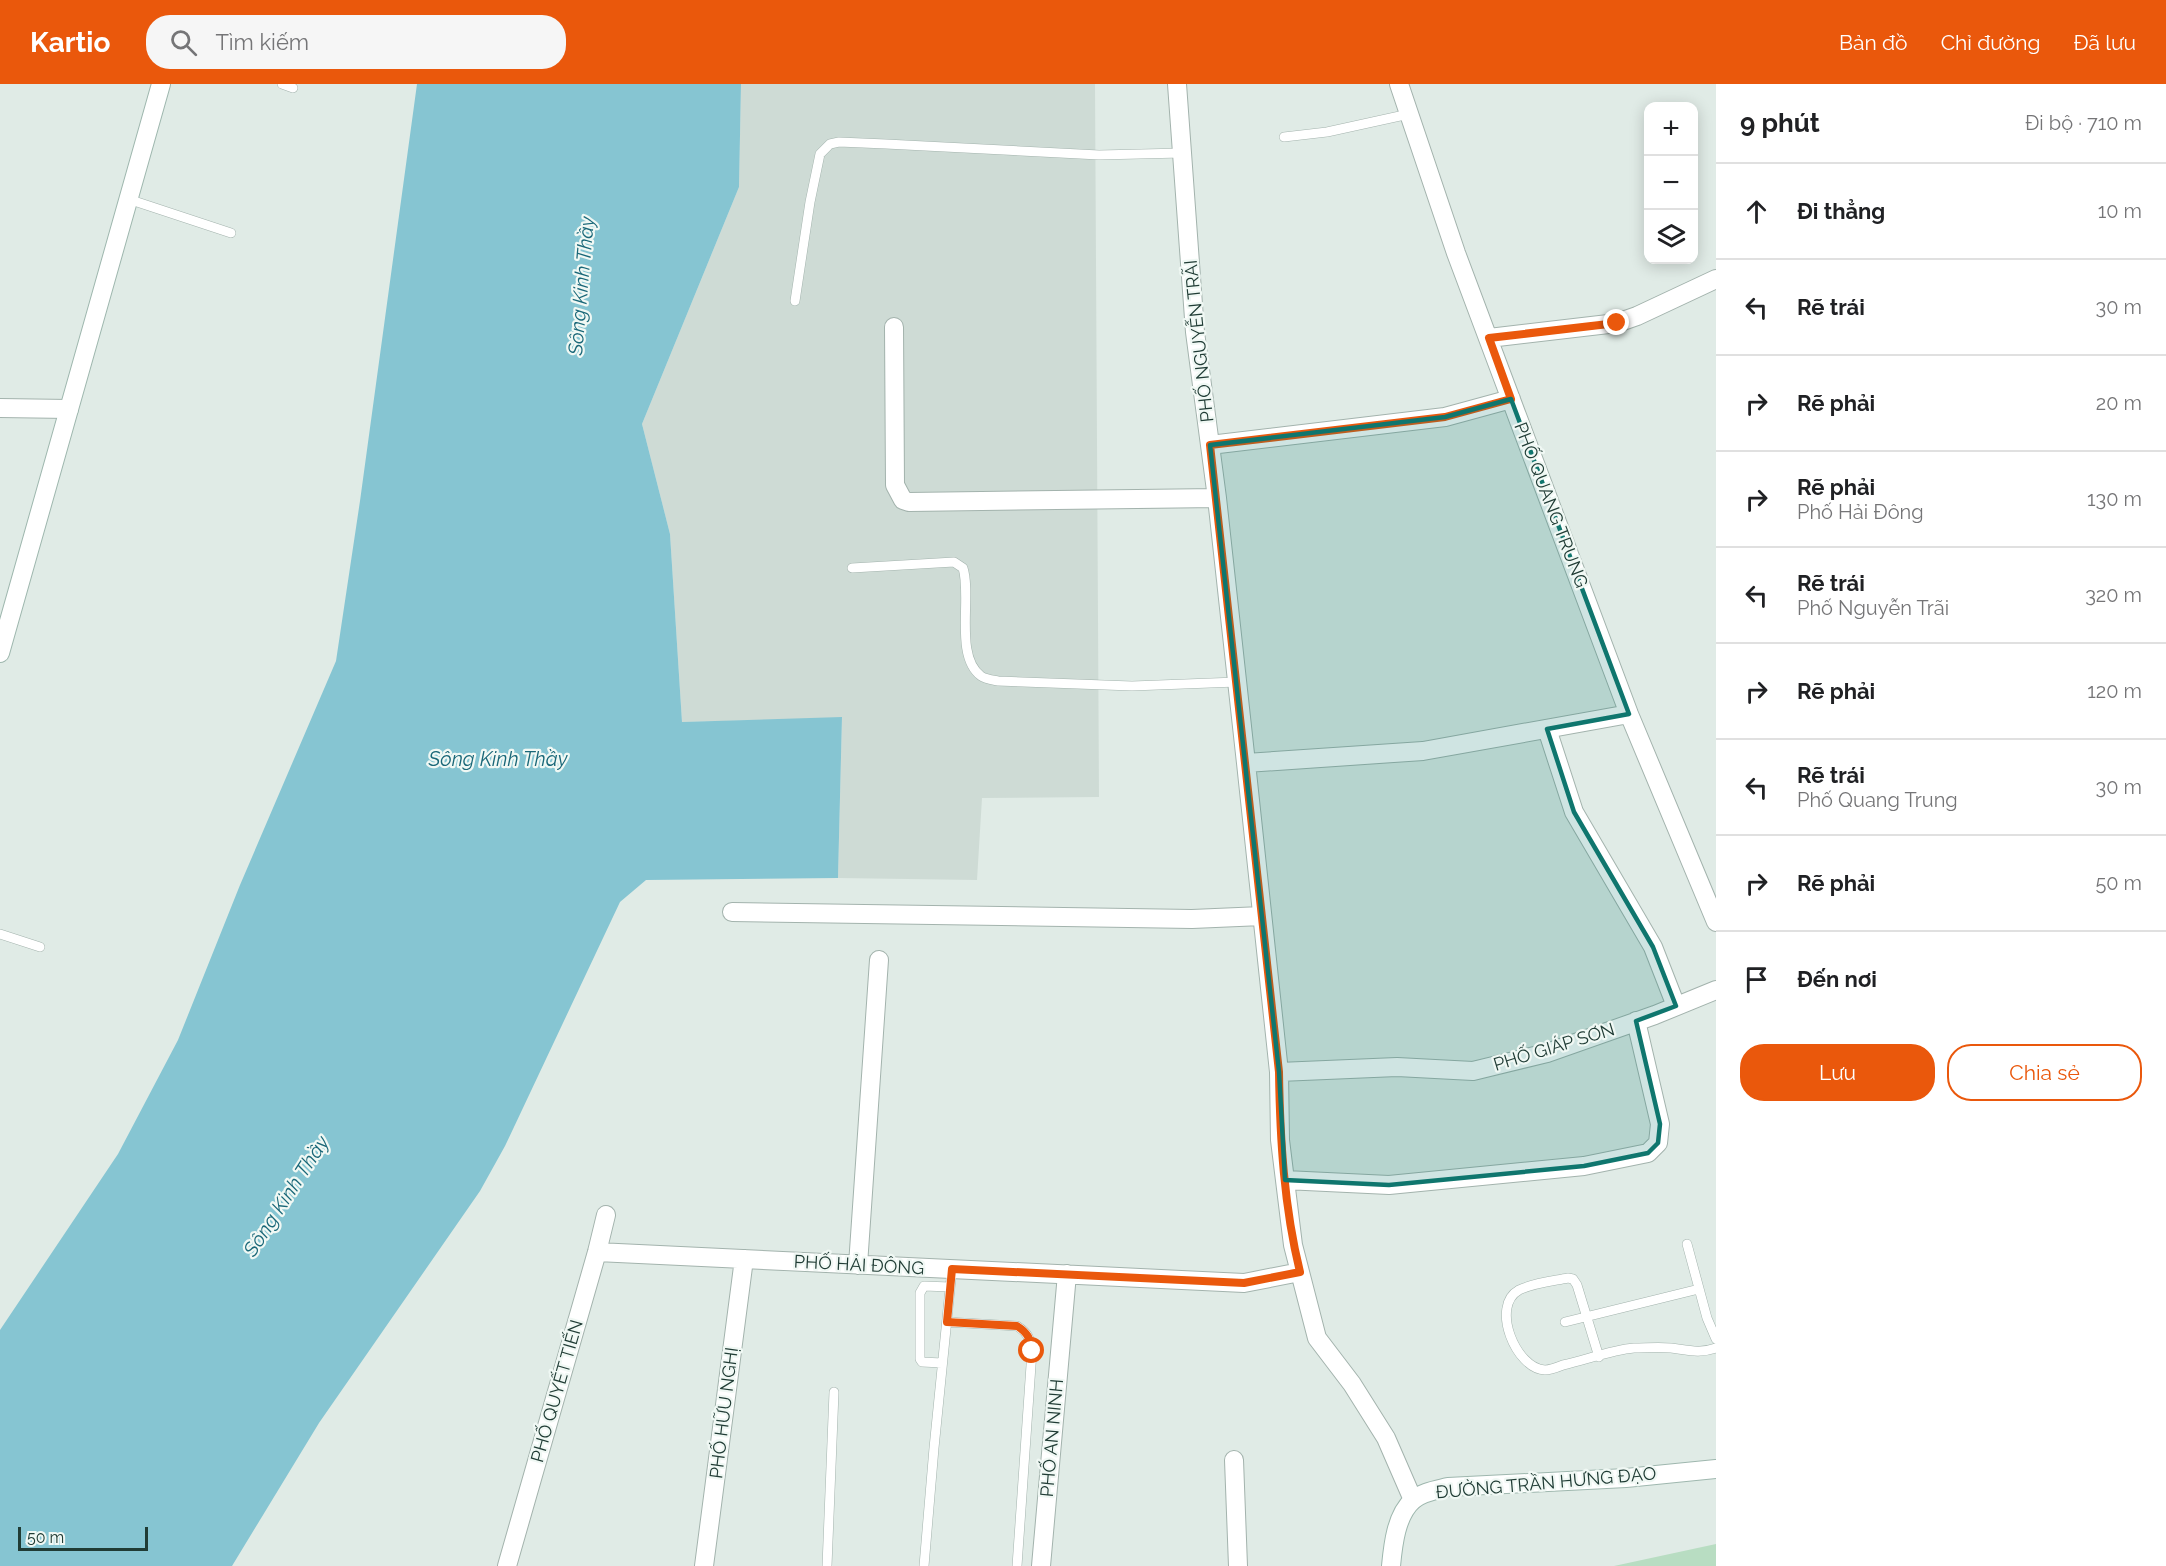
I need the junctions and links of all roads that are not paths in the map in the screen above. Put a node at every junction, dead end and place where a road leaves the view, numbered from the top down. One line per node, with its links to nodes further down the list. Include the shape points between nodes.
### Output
1 (161, 84): 9 (street)
2 (282, 84): 5 (lane)
3 (1177, 84): 8 (street, PHỐ NGUYỄN TRÃI)
4 (1398, 84): 6 (street, PHỐ QUANG TRUNG)
5 (293, 88)
6 (1409, 114): 7 (lane); 14 (street, PHỐ QUANG TRUNG)
7 (1284, 137)
8 (1182, 153): 12 (lane, via 1099,155 830,144 820,154); 18 (street, PHỐ NGUYỄN TRÃI, via 1195,332)
9 (129, 199): 10 (lane); 17 (street)
10 (231, 233)
11 (1716, 279): 14 (street, via 1617,323)
12 (795, 301)
13 (894, 327): 19 (street, via 895,485 903,500)
14 (1489, 338): 15 (street, PHỐ QUANG TRUNG)
15 (1511, 399): 18 (street, via 1445,417); 23 (street, PHỐ QUANG TRUNG)
16 (0, 408): 17 (street)
17 (69, 409): 21 (street)
18 (1210, 445): 19 (street, PHỐ NGUYỄN TRÃI)
19 (1217, 498): 22 (street, PHỐ NGUYỄN TRÃI)
20 (852, 568): 22 (lane, via 954,562 963,568 967,654 983,678 1132,686)
21 (0, 653)
22 (1237, 682): 25 (street, PHỐ NGUYỄN TRÃI)
23 (1629, 714): 24 (street); 28 (street, PHỐ QUANG TRUNG)
24 (1547, 729): 25 (street, via 1423,751); 33 (street, via 1574,812 1653,947)
25 (1246, 763): 27 (street, PHỐ NGUYỄN TRÃI)
26 (732, 912): 27 (street, via 1192,919)
27 (1262, 916): 35 (street, PHỐ NGUYỄN TRÃI)
28 (1716, 922)
29 (0, 934): 30 (lane)
30 (40, 947)
31 (879, 960): 41 (street)
32 (1716, 990): 33 (street, PHỐ GIÁP SƠN)
33 (1676, 1006): 34 (street, PHỐ GIÁP SƠN)
34 (1636, 1021): 35 (street, PHỐ GIÁP SƠN, via 1547,1053 1473,1071 1398,1067); 36 (street, via 1660,1124 1658,1143 1648,1153 1584,1166 1389,1185)
35 (1279, 1072): 36 (street, PHỐ NGUYỄN TRÃI)
36 (1285, 1180): 42 (street, PHỐ NGUYỄN TRÃI)
37 (606, 1215): 39 (street, PHỐ QUYẾT TIẾN)
38 (1687, 1244): 45 (lane)
39 (597, 1252): 40 (street, PHỐ HẢI ĐÔNG); 57 (street, PHỐ QUYẾT TIẾN)
40 (744, 1259): 41 (street, PHỐ HẢI ĐÔNG); 58 (street, PHỐ HỮU NGHỊ)
41 (858, 1264): 44 (street, PHỐ HẢI ĐÔNG)
42 (1300, 1272): 43 (street, PHỐ HẢI ĐÔNG, via 1244,1283); 56 (street, PHỐ NGUYỄN TRÃI, via 1317,1338 1386,1438)
43 (1067, 1274): 44 (street, PHỐ HẢI ĐÔNG); 62 (street, PHỐ AN NINH)
44 (951, 1278): 47 (lane); 52 (lane, via 924,1286 920,1293 920,1359)
45 (1700, 1289): 46 (lane); 49 (lane)
46 (1588, 1316): 48 (lane); 51 (lane); 51 (lane, via 1577,1285 1568,1278 1518,1291 1507,1311 1507,1326 1520,1354 1545,1370)
47 (947, 1322): 52 (lane); 61 (lane, via 1017,1326 1030,1337)
48 (1565, 1322)
49 (1716, 1339)
50 (1716, 1348): 51 (lane, via 1693,1352 1632,1348)
51 (1599, 1357)
52 (942, 1363): 60 (lane)
53 (834, 1392): 59 (lane)
54 (1234, 1460): 63 (street)
55 (1716, 1469): 56 (street, ĐƯỜNG TRẦN HƯNG ĐẠO, via 1448,1487)
56 (1413, 1500): 64 (street, ĐƯỜNG TRẦN HƯNG ĐẠO, via 1397,1527)
57 (507, 1566)
58 (704, 1566)
59 (827, 1566)
60 (924, 1566)
61 (1017, 1566)
62 (1041, 1566)
63 (1238, 1566)
64 (1391, 1566)

